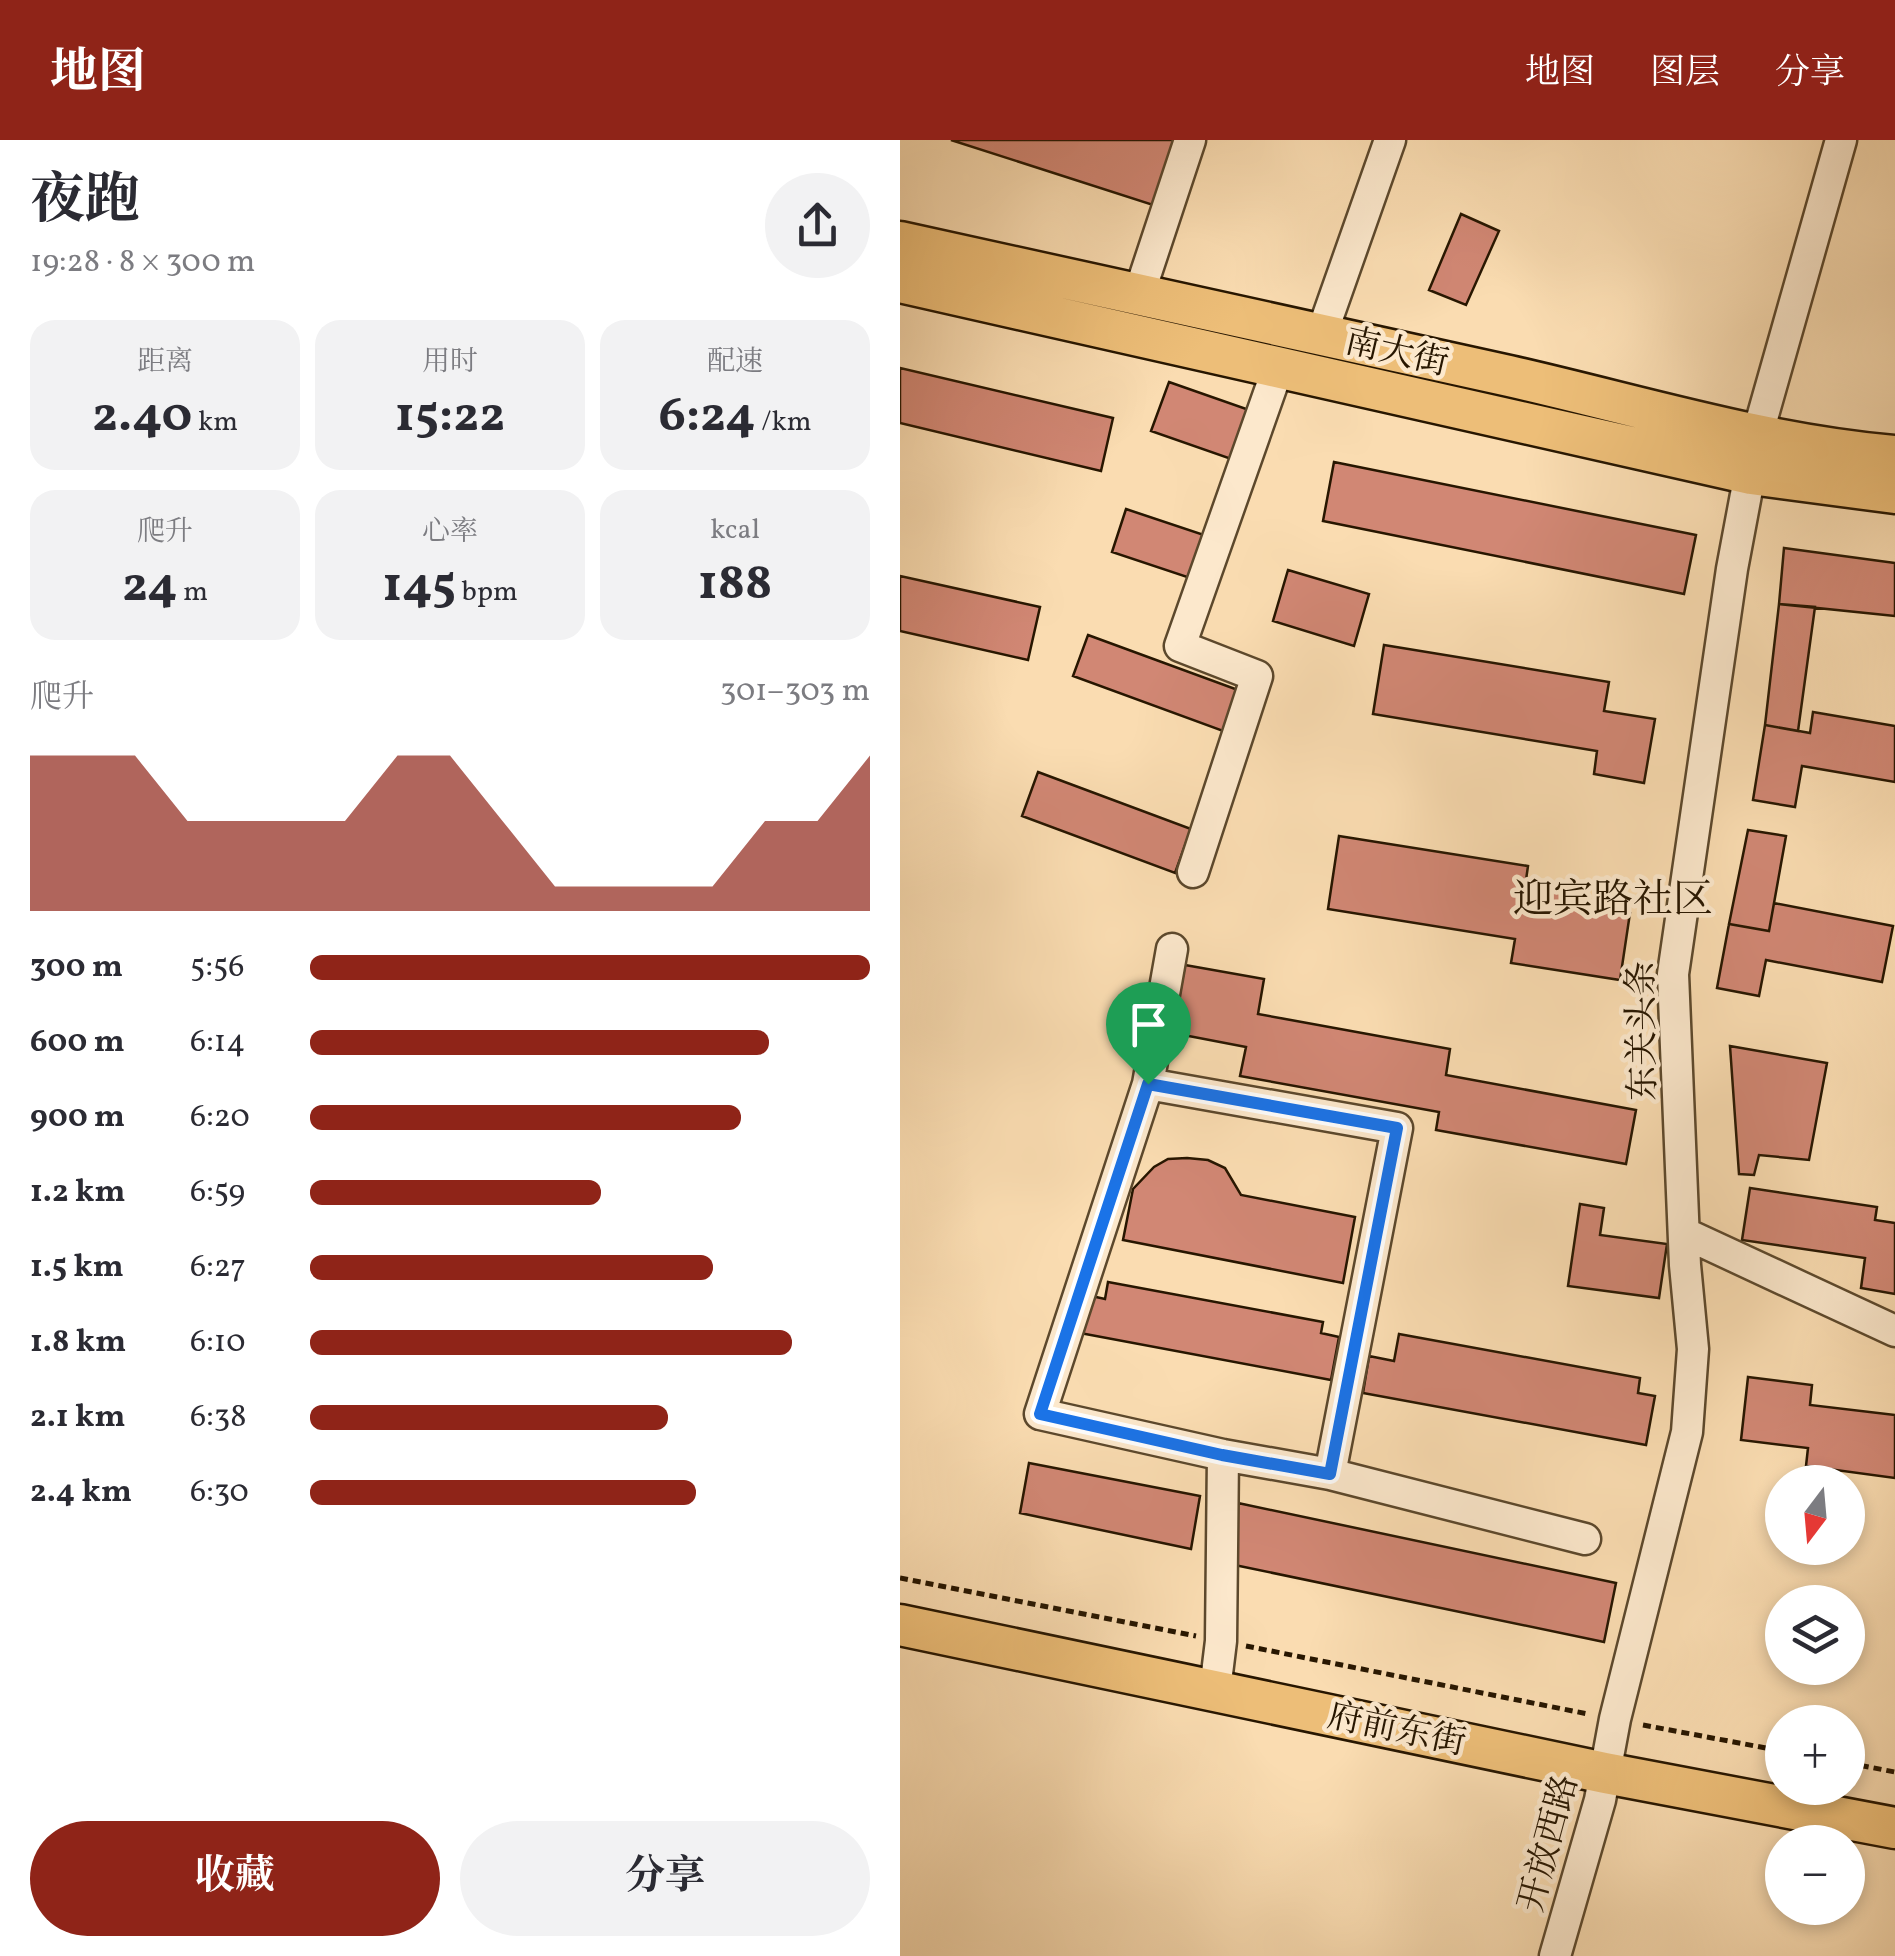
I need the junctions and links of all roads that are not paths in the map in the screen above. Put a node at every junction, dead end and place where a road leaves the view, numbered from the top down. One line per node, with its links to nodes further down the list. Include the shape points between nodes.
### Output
1 (1190, 140): 6 (street)
2 (1390, 140): 7 (street)
3 (1841, 140): 9 (street, 东关头条)
4 (900, 242): 6 (main road, 南大街)
5 (900, 282): 8 (main road, 南大街)
6 (1140, 294): 7 (main road, 南大街)
7 (1322, 333): 9 (main road, 南大街)
8 (1278, 368): 9 (main road, 南大街); 12 (street, via 1180,646 1257,676)
9 (1754, 455): 10 (main road, 南大街); 11 (main road, 南大街); 15 (street, 东关头条, via 1673,974)
10 (1895, 456)
11 (1895, 493)
12 (1193, 872)
13 (1172, 949): 14 (street)
14 (1148, 1084): 17 (street, via 1040,1414); 18 (street, via 1397,1128)
15 (1684, 1233): 16 (street); 23 (street, 东关头条, via 1693,1348 1687,1432)
16 (1895, 1331)
17 (1222, 1455): 18 (street); 22 (street)
18 (1330, 1474): 19 (street)
19 (1585, 1539)
20 (900, 1605): 22 (main road, 府前东街)
21 (900, 1626): 22 (main road, 府前东街)
22 (1218, 1667): 23 (main road, 府前东街)
23 (1610, 1747): 24 (main road, 府前东街); 27 (main road, 府前东街); 28 (street, 开放西路)
24 (1765, 1778)
25 (1865, 1796): 26 (main road)
26 (1895, 1801)
27 (1895, 1828)
28 (1555, 1956)

